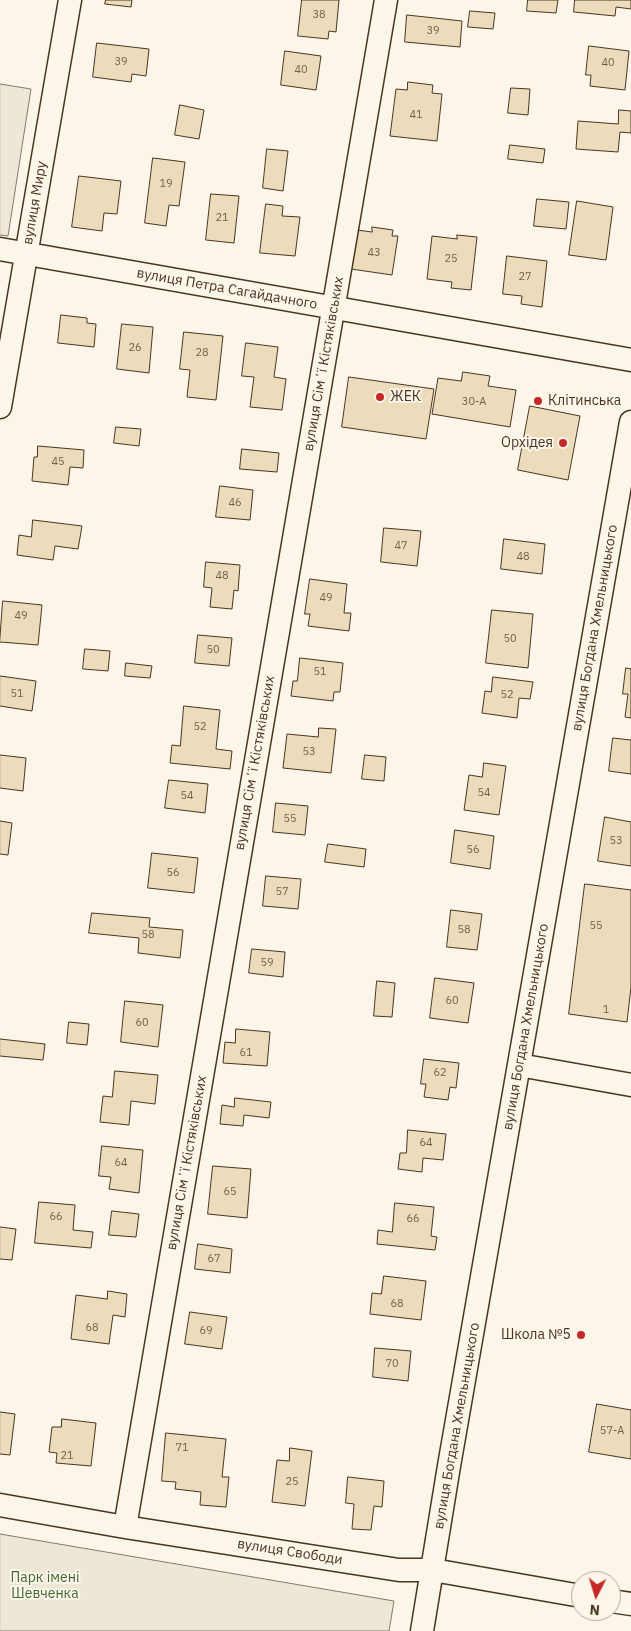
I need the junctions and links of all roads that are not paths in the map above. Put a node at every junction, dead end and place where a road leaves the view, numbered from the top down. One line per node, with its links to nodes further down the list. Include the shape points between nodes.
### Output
1 (70, 0): 4 (street, вулиця Миру)
2 (386, 0): 5 (street, вулиця Сімʼї Кістяківських)
3 (0, 249): 4 (street, вулиця Петра Сагайдачного)
4 (26, 254): 5 (street, вулиця Петра Сагайдачного); 7 (street, вулиця Миру)
5 (333, 308): 6 (street, вулиця Петра Сагайдачного); 12 (street, вулиця Сімʼї Кістяківських)
6 (631, 360)
7 (0, 407)
8 (631, 422): 9 (street, вулиця Богдана Хмельницького)
9 (519, 1065): 10 (street); 13 (street, вулиця Богдана Хмельницького)
10 (631, 1085)
11 (0, 1505): 12 (street, вулиця Свободи)
12 (125, 1527): 13 (street, вулиця Свободи, via 399,1570)
13 (433, 1570): 14 (street, вулиця Свободи); 15 (street, вулиця Богдана Хмельницького)
14 (571, 1594)
15 (422, 1631)

